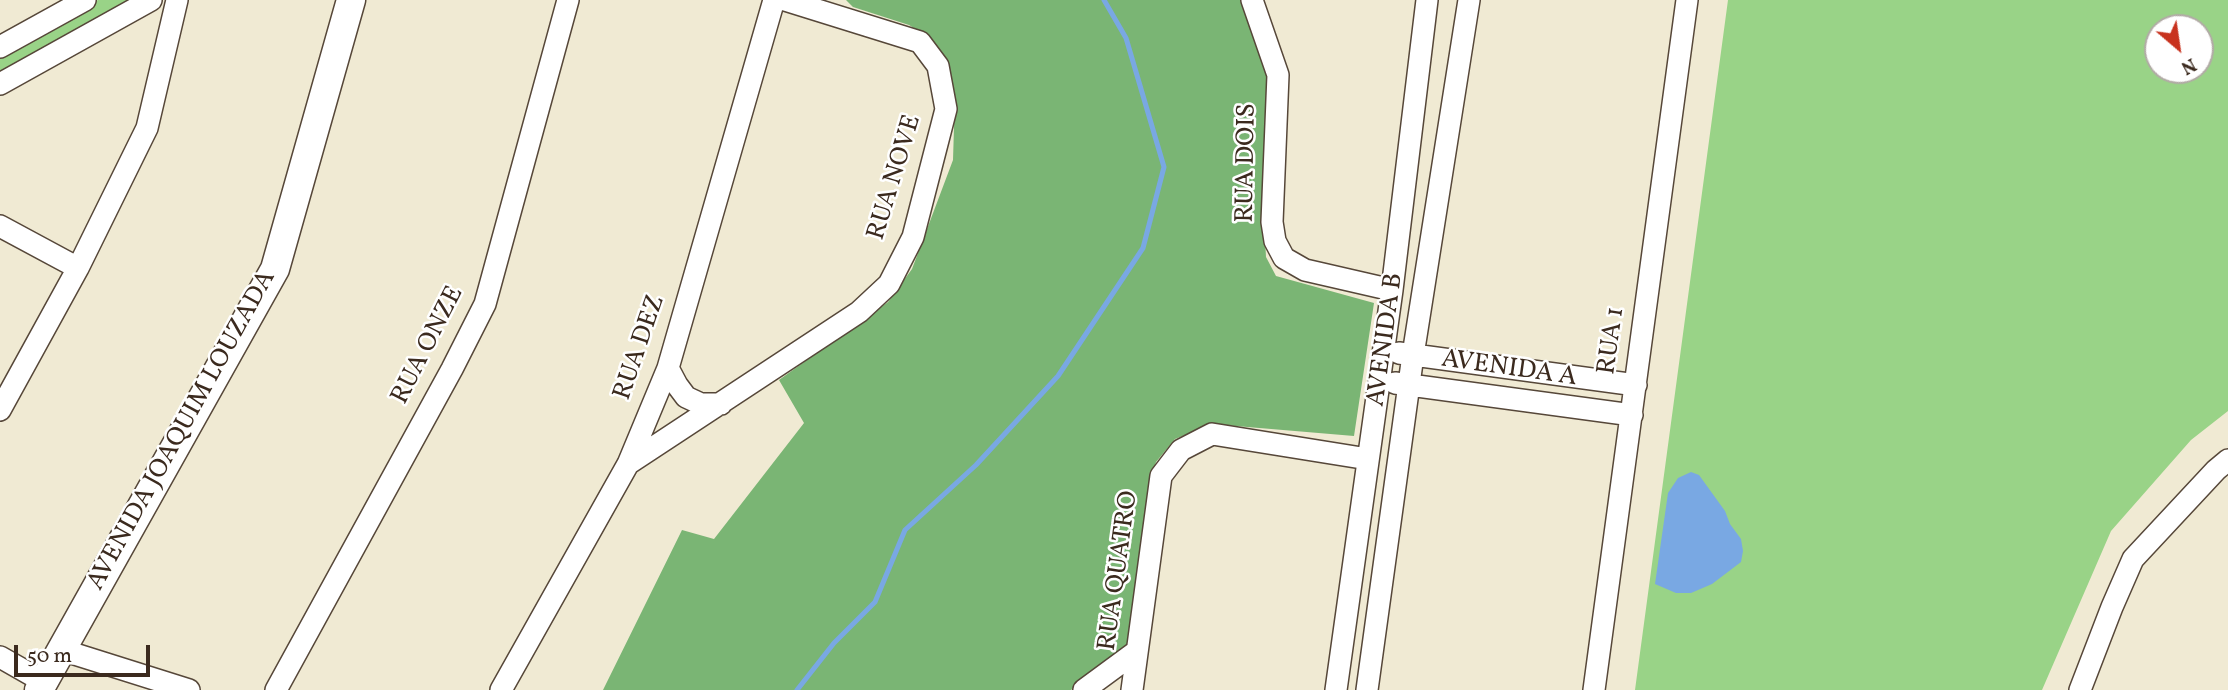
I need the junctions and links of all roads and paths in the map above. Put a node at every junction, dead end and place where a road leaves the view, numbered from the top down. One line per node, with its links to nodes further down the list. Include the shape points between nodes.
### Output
1 (85, 0): 12 (street)
2 (151, 0): 13 (street)
3 (177, 0): 15 (street, via 146,128)
4 (351, 0): 29 (main road, AVENIDA JOAQUIM LOUZADA, via 275,269)
5 (568, 0): 34 (street, RUA ONZE, via 485,304)
6 (774, 0): 19 (street, RUA DEZ)
7 (785, 0): 23 (street, RUA NOVE, via 920,42 938,66 946,109 913,237 889,284 859,312)
8 (1252, 0): 16 (street, RUA DOIS, via 1278,75 1275,241 1284,258 1305,271)
9 (1427, 0): 16 (street, AVENIDA B)
10 (1469, 0): 18 (street, AVENIDA B)
11 (1687, 0): 22 (street, RUA 1)
12 (0, 47)
13 (0, 84)
14 (0, 226): 15 (street)
15 (78, 268): 24 (street)
16 (1392, 290): 17 (street, AVENIDA B)
17 (1383, 350): 18 (street, AVENIDA A); 20 (street, AVENIDA B)
18 (1413, 355): 21 (street, AVENIDA B); 22 (street, AVENIDA A)
19 (668, 368): 23 (street, via 686,397 701,404); 28 (street, RUA DEZ)
20 (1379, 380): 21 (street, AVENIDA A); 26 (street, AVENIDA B)
21 (1408, 385): 25 (street, AVENIDA A); 39 (street, AVENIDA B)
22 (1636, 385): 25 (street, RUA 1)
23 (721, 404): 28 (street, RUA NOVE)
24 (0, 410)
25 (1632, 415): 40 (street, RUA 1)
26 (1368, 459): 30 (street, RUA QUATRO, via 1212,434 1181,450 1161,476); 38 (street, AVENIDA B)
27 (2228, 460): 41 (street, via 2133,559)
28 (628, 464): 35 (street, RUA DEZ)
29 (62, 650): 32 (main road, AVENIDA JOAQUIM LOUZADA); 33 (street)
30 (1137, 651): 36 (street); 37 (street, RUA QUATRO)
31 (0, 657): 32 (street)
32 (41, 686)
33 (189, 690)
34 (276, 690)
35 (501, 690)
36 (1084, 690)
37 (1132, 690)
38 (1336, 690)
39 (1367, 690)
40 (1594, 690)
41 (2080, 690)

